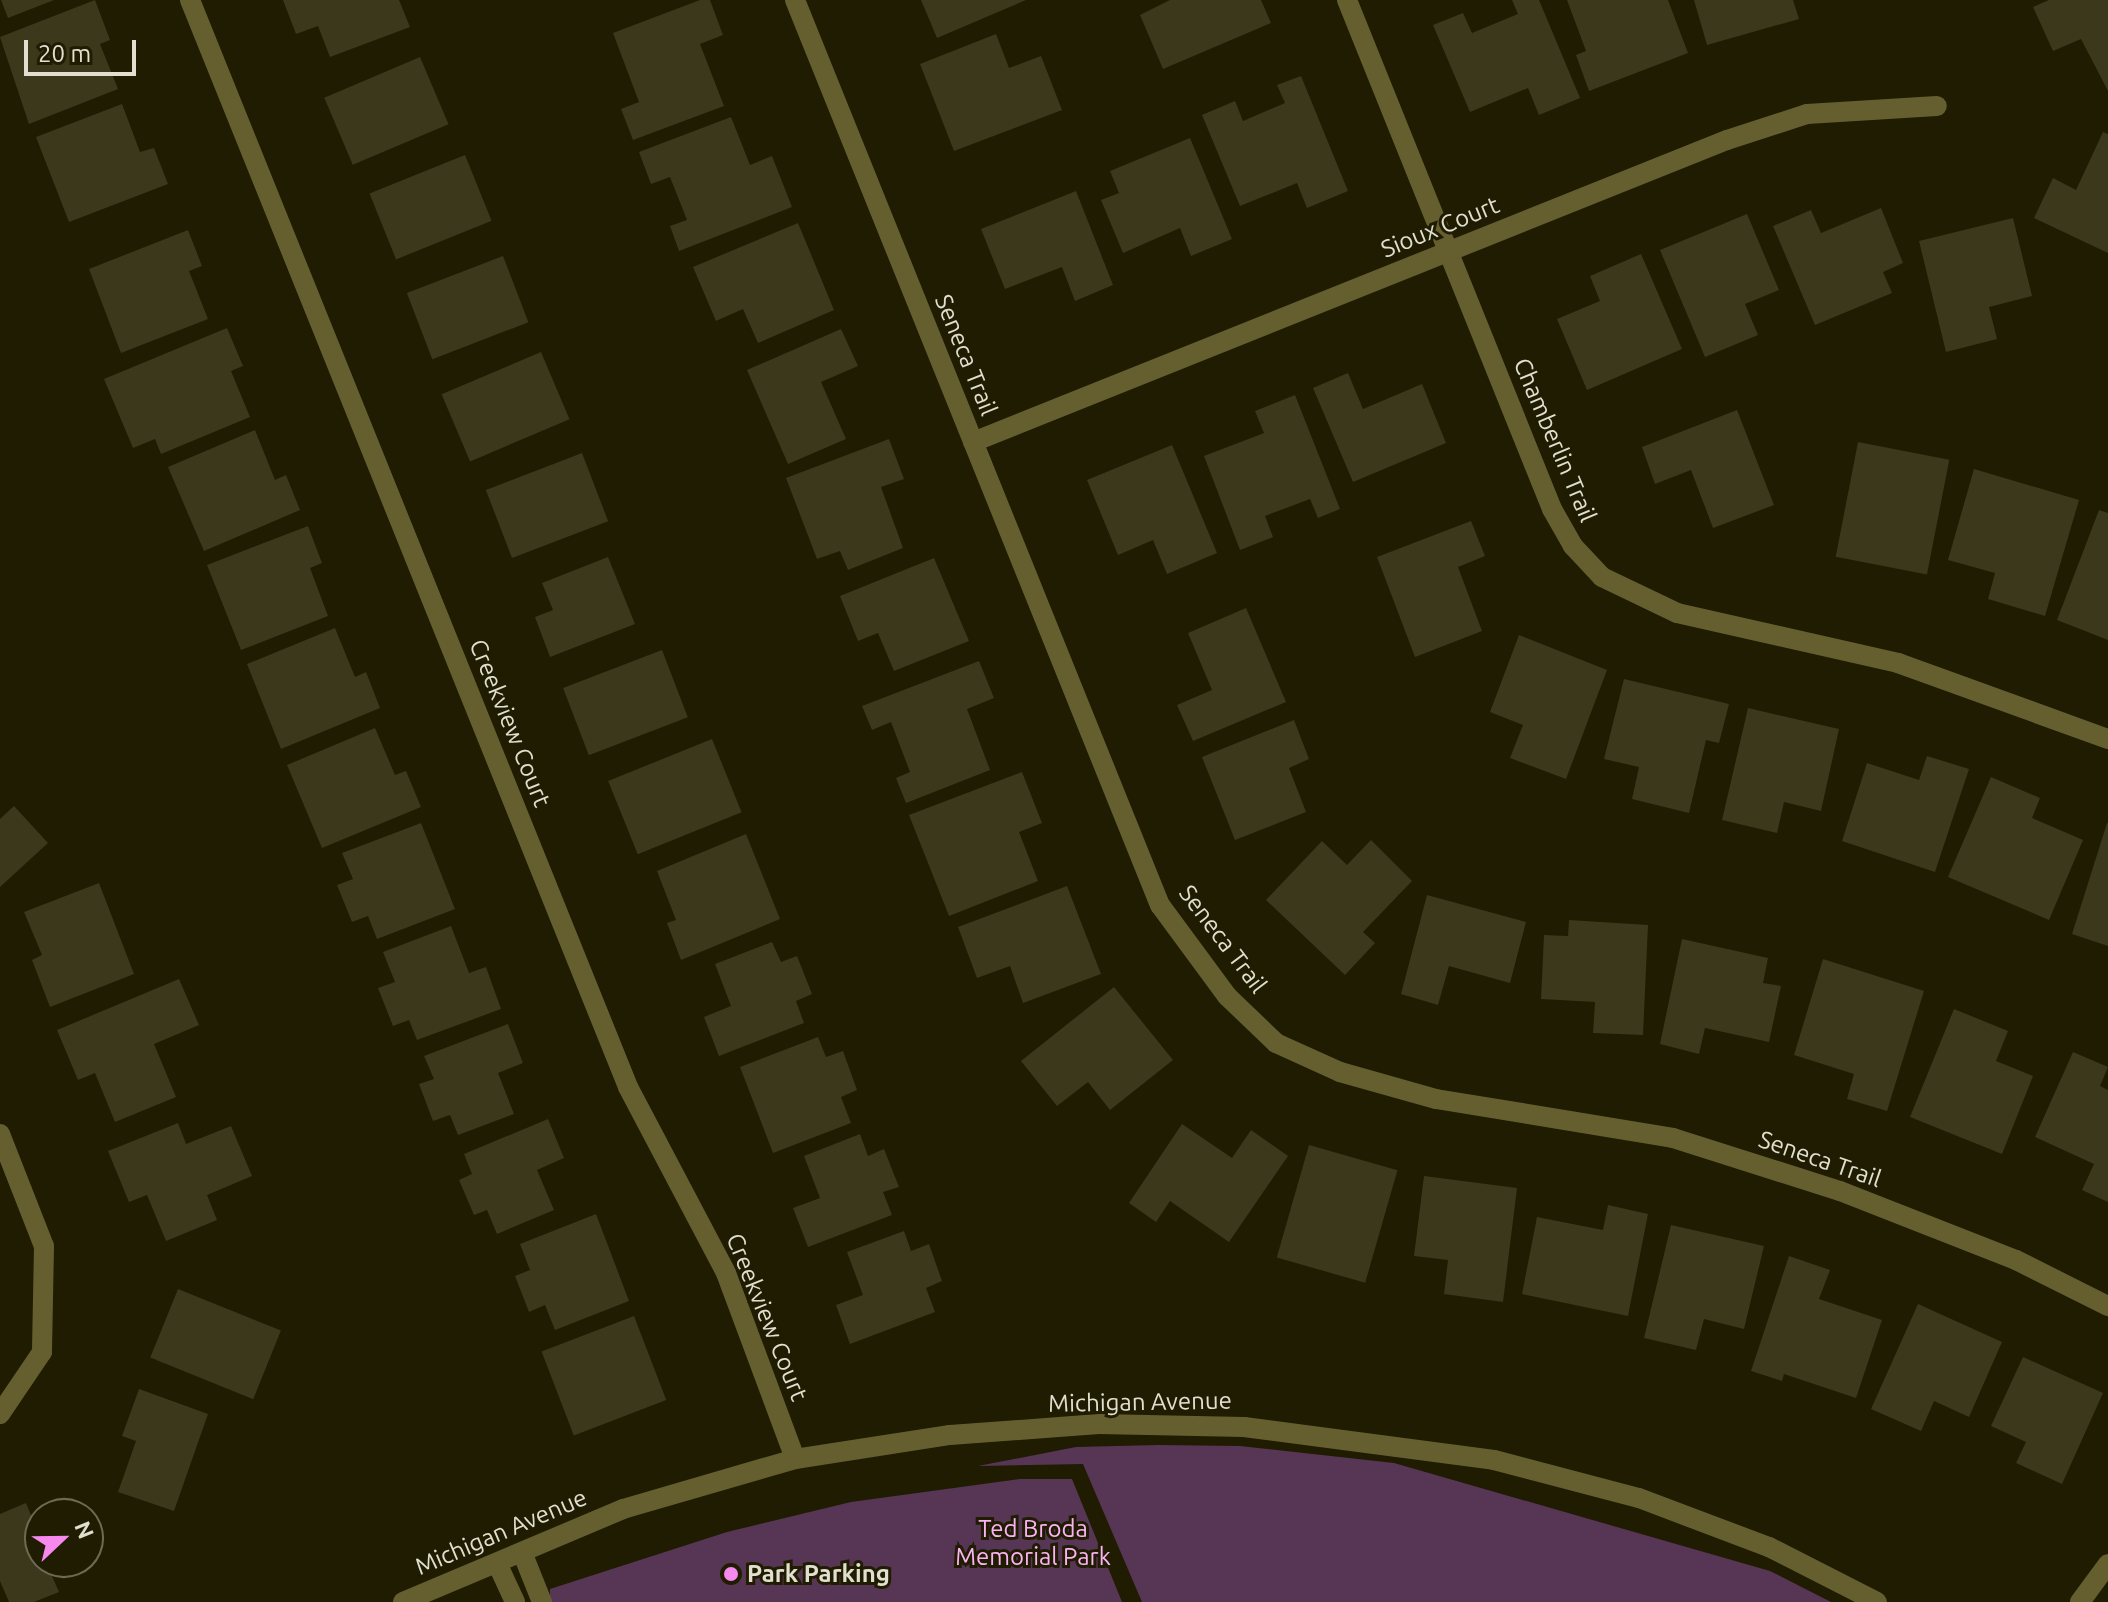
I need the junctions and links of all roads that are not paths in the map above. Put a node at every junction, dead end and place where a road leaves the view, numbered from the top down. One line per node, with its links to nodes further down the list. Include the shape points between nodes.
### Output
1 (190, 0): 11 (street, Creekview Court, via 628,1087 726,1273)
2 (795, 0): 6 (street, Seneca Trail)
3 (1347, 0): 5 (street, Chamberlin Trail)
4 (1937, 106): 5 (street, Sioux Court, via 1807,114 1727,140)
5 (1448, 252): 6 (street, Sioux Court); 7 (street, Chamberlin Trail, via 1552,509 1573,546 1602,577 1677,613 1898,663)
6 (973, 442): 9 (street, Seneca Trail, via 1160,905 1227,996 1276,1043 1340,1072 1436,1099 1673,1138 1840,1191 2016,1260)
7 (2108, 739)
8 (0, 1134): 10 (street, via 44,1246 42,1352)
9 (2108, 1306)
10 (0, 1414)
11 (795, 1459): 12 (street, Michigan Avenue, via 623,1509); 18 (street, Michigan Avenue, via 950,1435 1099,1424 1244,1427 1372,1439 1494,1460 1639,1498 1769,1547)
12 (522, 1552): 13 (street, Michigan Avenue); 17 (street)
13 (497, 1563): 15 (street, Michigan Avenue); 16 (street)
14 (2108, 1564): 19 (street)
15 (403, 1602)
16 (515, 1602)
17 (542, 1602)
18 (1877, 1602)
19 (2080, 1602)

